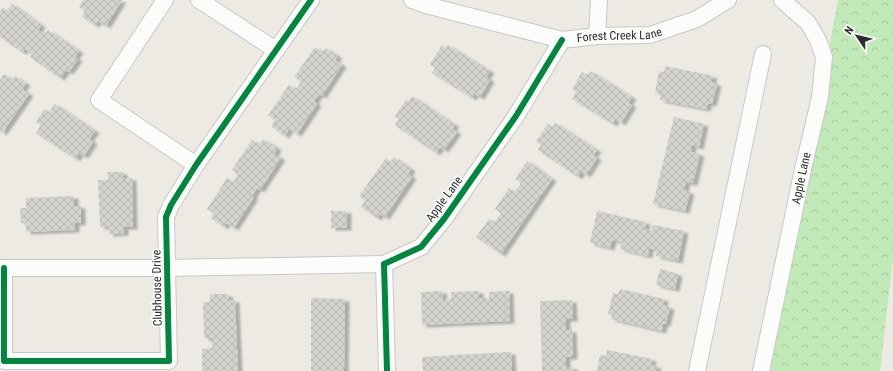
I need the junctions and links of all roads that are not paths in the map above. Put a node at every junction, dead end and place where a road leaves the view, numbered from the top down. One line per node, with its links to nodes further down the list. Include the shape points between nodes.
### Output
1 (165, 0): 12 (street, via 99,100)
2 (200, 0): 10 (street)
3 (311, 0): 10 (street, Clubhouse Drive)
4 (412, 0): 9 (street, Forest Creek Lane)
5 (599, 0): 8 (street)
6 (728, 0): 8 (street, Forest Creek Lane, via 697,19 650,36)
7 (782, 0): 18 (street, Apple Lane, via 808,23 824,57 820,97)
8 (597, 36): 9 (street, Forest Creek Lane)
9 (562, 40): 13 (street, Apple Lane, via 516,116 444,220 421,247)
10 (276, 50): 12 (street, Clubhouse Drive)
11 (763, 54): 17 (street)
12 (196, 164): 15 (street, Clubhouse Drive, via 166,217)
13 (384, 264): 15 (street, Clubhouse Drive); 16 (street)
14 (2, 268): 15 (street, Clubhouse Drive); 15 (street, Clubhouse Drive, via 4,361 169,361)
15 (167, 268)
16 (387, 371)
17 (697, 371)
18 (761, 371)

